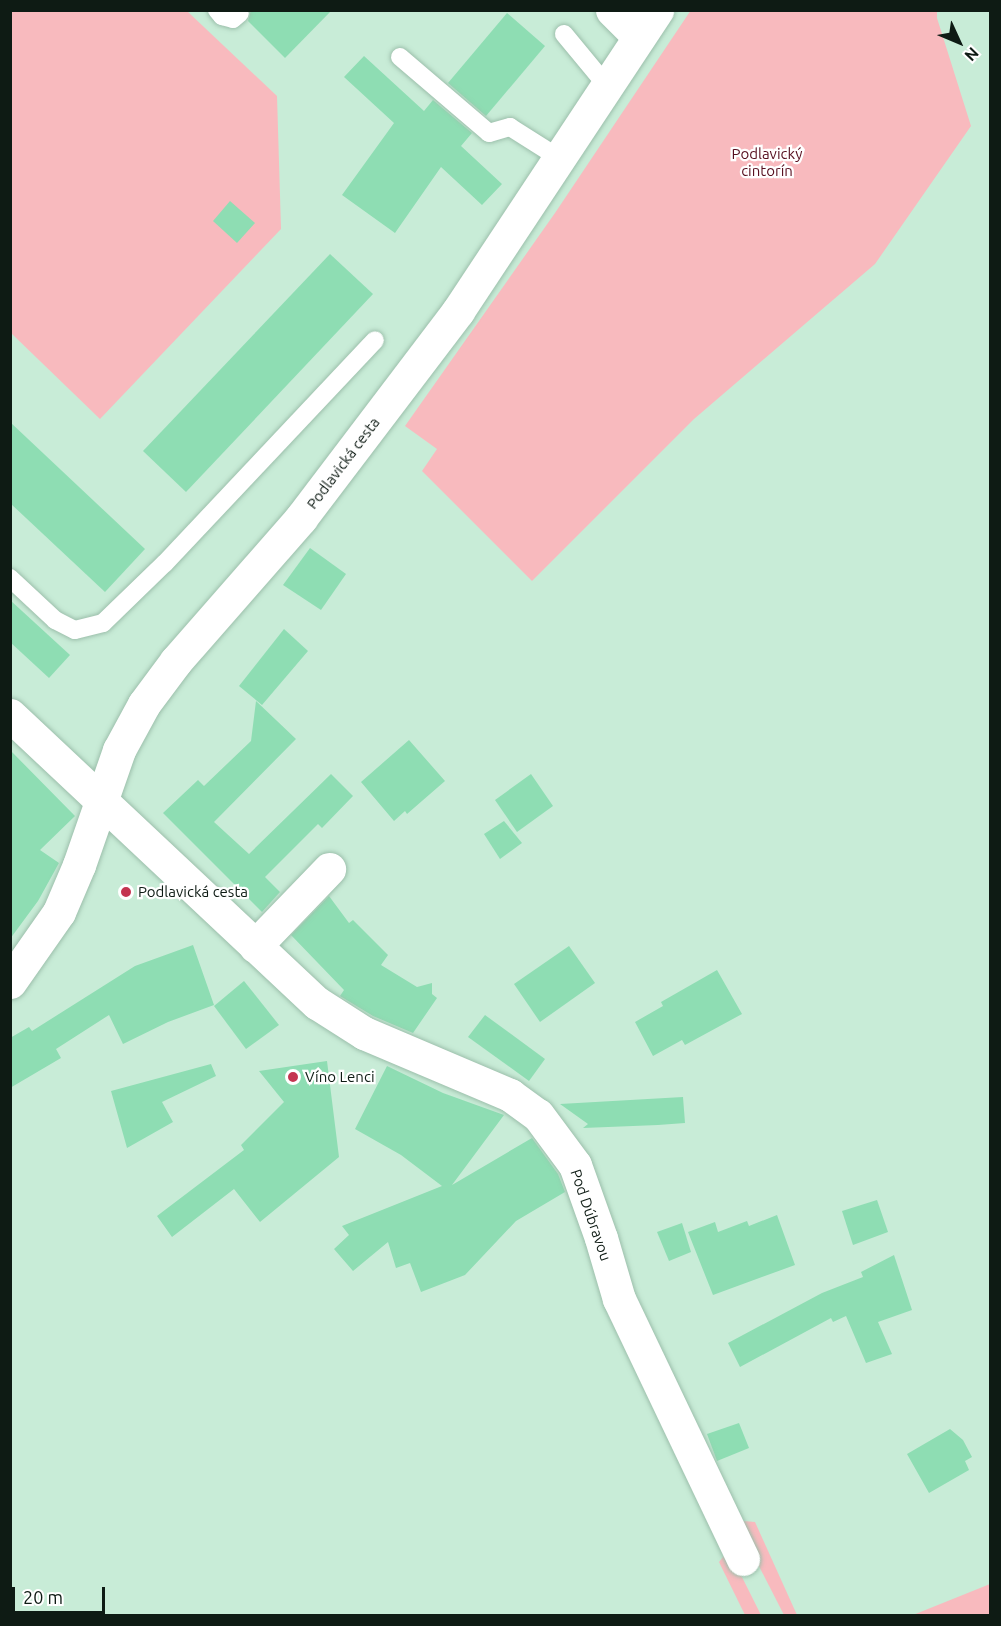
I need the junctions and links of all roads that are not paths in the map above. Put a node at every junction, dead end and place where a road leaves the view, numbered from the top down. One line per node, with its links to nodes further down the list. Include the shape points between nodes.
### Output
1 (217, 10): 4 (lane, via 233,19)
2 (612, 10): 6 (street)
3 (657, 10): 6 (street, Podlavická cesta)
4 (240, 13)
5 (564, 34): 8 (lane)
6 (639, 37): 8 (street, Podlavická cesta)
7 (400, 57): 9 (lane, via 489,133 510,126)
8 (607, 86): 9 (street, Podlavická cesta)
9 (559, 158): 13 (street, Podlavická cesta, via 466,300 301,518 176,661 144,704 119,750)
10 (375, 340): 11 (lane, via 104,623 75,630 55,620)
11 (10, 578)
12 (10, 715): 13 (street, Pod Dúbravou)
13 (101, 803): 15 (street, Pod Dúbravou); 16 (street, Podlavická cesta, via 59,912)
14 (329, 869): 15 (street)
15 (255, 946): 17 (street, Pod Dúbravou, via 338,1018 364,1033 510,1095 538,1115 574,1166 623,1309)
16 (10, 982)
17 (742, 1559)

